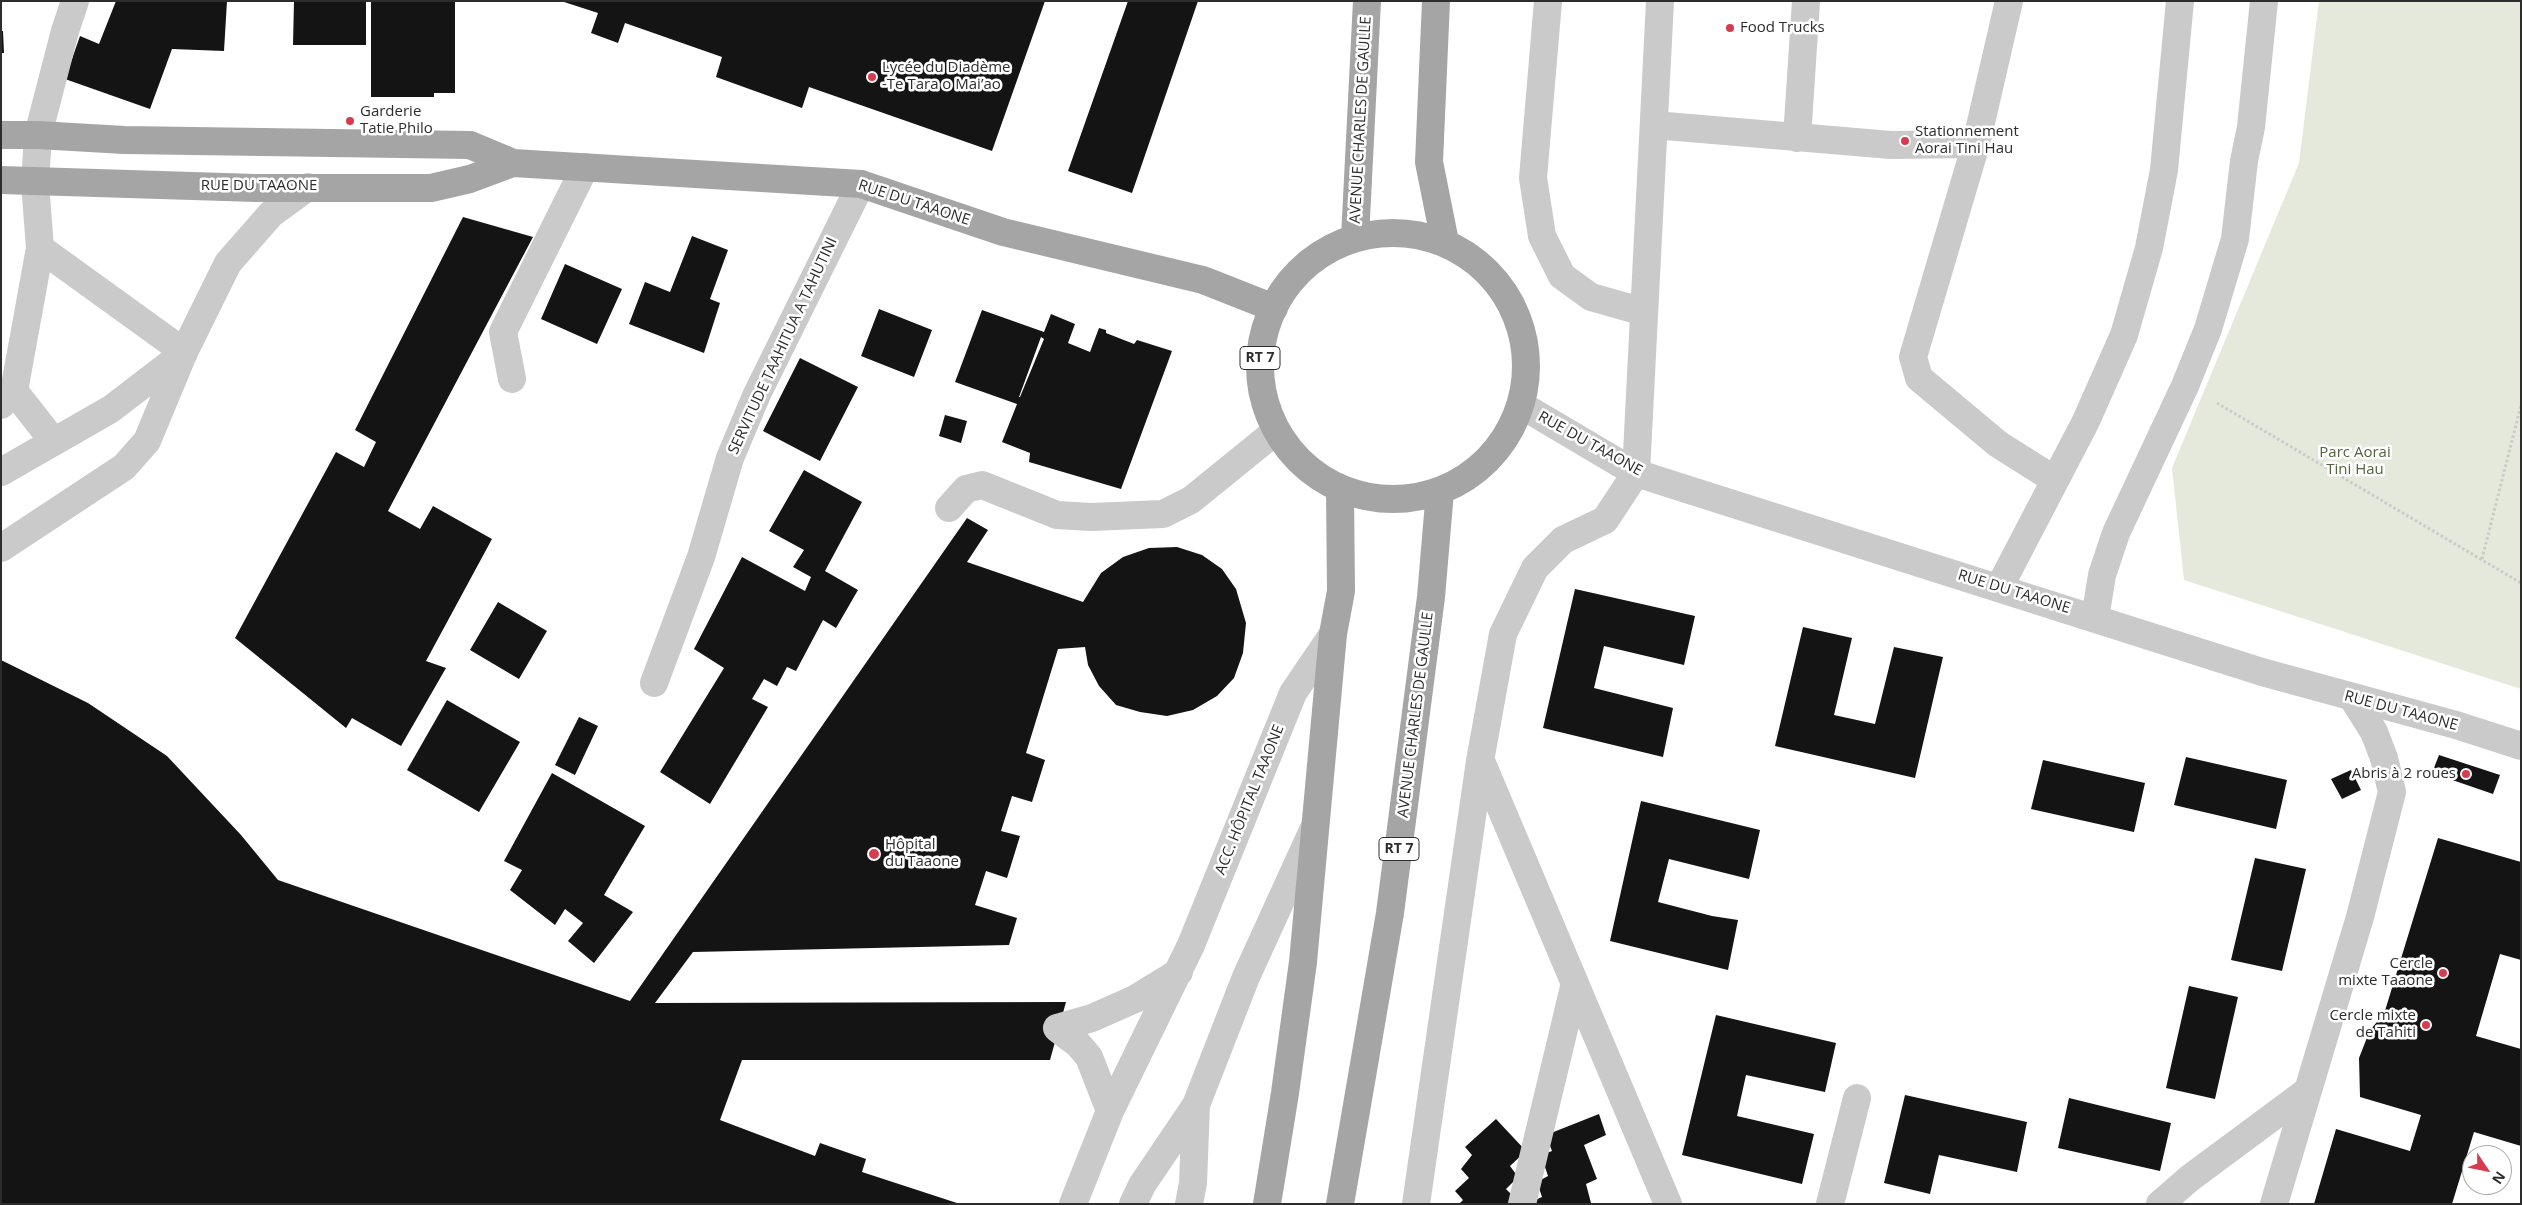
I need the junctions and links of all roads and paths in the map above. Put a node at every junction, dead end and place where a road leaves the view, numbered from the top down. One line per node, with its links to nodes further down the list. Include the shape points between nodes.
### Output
1 (75, 1): 11 (street)
2 (1367, 1): 21 (main road, AVENUE CHARLES DE GAULLE)
3 (1436, 1): 22 (main road, via 1429,162)
4 (1548, 1): 25 (street, via 1533,178 1542,236 1562,276 1591,297)
5 (1660, 1): 10 (street)
6 (1806, 1): 13 (street)
7 (2009, 1): 14 (street)
8 (2180, 1): 36 (street, via 2164,170 2149,248 2124,335 2086,421)
9 (2264, 1): 28 (street, via 2252,127 2244,161 2235,239 2208,329)
10 (1654, 125): 13 (street); 25 (street)
11 (38, 134): 12 (main road, RUE DU TAAONE); 15 (main road, RUE DU TAAONE, via 133,140 470,145); 18 (street)
12 (1, 135)
13 (1797, 138): 14 (street, via 1891,145)
14 (1976, 144): 36 (street, via 1913,357 1919,378 1998,444)
15 (513, 163): 16 (main road, RUE DU TAAONE); 20 (main road, RUE DU TAAONE, via 470,179 431,188)
16 (585, 167): 19 (main road, RUE DU TAAONE); 27 (street, via 503,332)
17 (1, 180): 18 (main road, RUE DU TAAONE)
18 (35, 183): 20 (main road, RUE DU TAAONE); 23 (street)
19 (861, 184): 24 (main road, RUE DU TAAONE, via 1003,232 1203,280); 46 (street, SERVITUDE TAAHITUA A TAHUTINI, via 757,394 730,458 701,557)
20 (308, 187): 26 (street, via 271,214 228,263)
21 (1355, 238): 22 (main road, AVENUE CHARLES DE GAULLE / RT 7, via 1385,232 1416,234); 24 (main road, AVENUE CHARLES DE GAULLE / RT 7, via 1315,257 1284,289)
22 (1446, 242): 30 (main road, AVENUE CHARLES DE GAULLE / RT 7, via 1476,260 1510,301 1523,334 1526,352 1527,370)
23 (40, 248): 26 (street); 29 (street)
24 (1274, 308): 32 (main road, AVENUE CHARLES DE GAULLE / RT 7, via 1263,338 1260,370 1264,401)
25 (1644, 312): 35 (street)
26 (184, 352): 33 (street, via 111,409); 40 (street, via 147,442 124,467)
27 (512, 379)
28 (2185, 386): 41 (path, via 2266,430); 44 (street, via 2116,533 2102,575)
29 (8, 398): 33 (street)
30 (1521, 405): 35 (street, RUE DU TAAONE); 38 (main road, AVENUE CHARLES DE GAULLE / RT 7, via 1508,433 1490,457 1467,477)
31 (2521, 405): 41 (path)
32 (1276, 431): 37 (main road, AVENUE CHARLES DE GAULLE / RT 7, via 1304,466); 39 (street, via 1191,500 1163,514 1057,515 982,485 966,489)
33 (54, 442): 34 (street)
34 (1, 472)
35 (1636, 473): 43 (street, RUE DU TAAONE); 49 (street, via 1605,520 1563,540 1535,568 1503,634)
36 (2055, 480): 43 (street)
37 (1340, 489): 38 (main road, AVENUE CHARLES DE GAULLE / RT 7, via 1389,500 1415,498); 45 (main road, via 1341,591)
38 (1440, 491): 61 (main road, AVENUE CHARLES DE GAULLE / RT 7, via 1430,597 1390,914)
39 (950, 508)
40 (1, 548)
41 (2482, 558): 42 (path)
42 (2521, 583)
43 (1999, 588): 44 (street, RUE DU TAAONE)
44 (2095, 618): 47 (street, RUE DU TAAONE, via 2262,672)
45 (1334, 634): 50 (main road); 51 (street, ACC. HÔPITAL TAAONE, via 1293,693)
46 (654, 682)
47 (2352, 697): 48 (street, RUE DU TAAONE); 53 (street, via 2374,732 2392,792 2360,917)
48 (2521, 746)
49 (1480, 761): 52 (street); 62 (street)
50 (1316, 822): 55 (street, via 1246,977); 60 (main road, via 1303,962)
51 (1179, 972): 56 (street, ACC. HÔPITAL TAAONE); 56 (street, via 1135,999 1092,1018 1057,1028 1089,1057)
52 (1575, 983): 63 (street); 64 (street)
53 (2306, 1092): 66 (street); 67 (street)
54 (1857, 1098): 65 (street)
55 (1196, 1105): 58 (street, via 1142,1185); 59 (street)
56 (1110, 1111): 57 (street, ACC. HÔPITAL TAAONE)
57 (1073, 1204)
58 (1133, 1204)
59 (1189, 1204)
60 (1267, 1204)
61 (1340, 1204)
62 (1416, 1204)
63 (1522, 1204)
64 (1668, 1204)
65 (1830, 1204)
66 (2160, 1204)
67 (2274, 1204)

